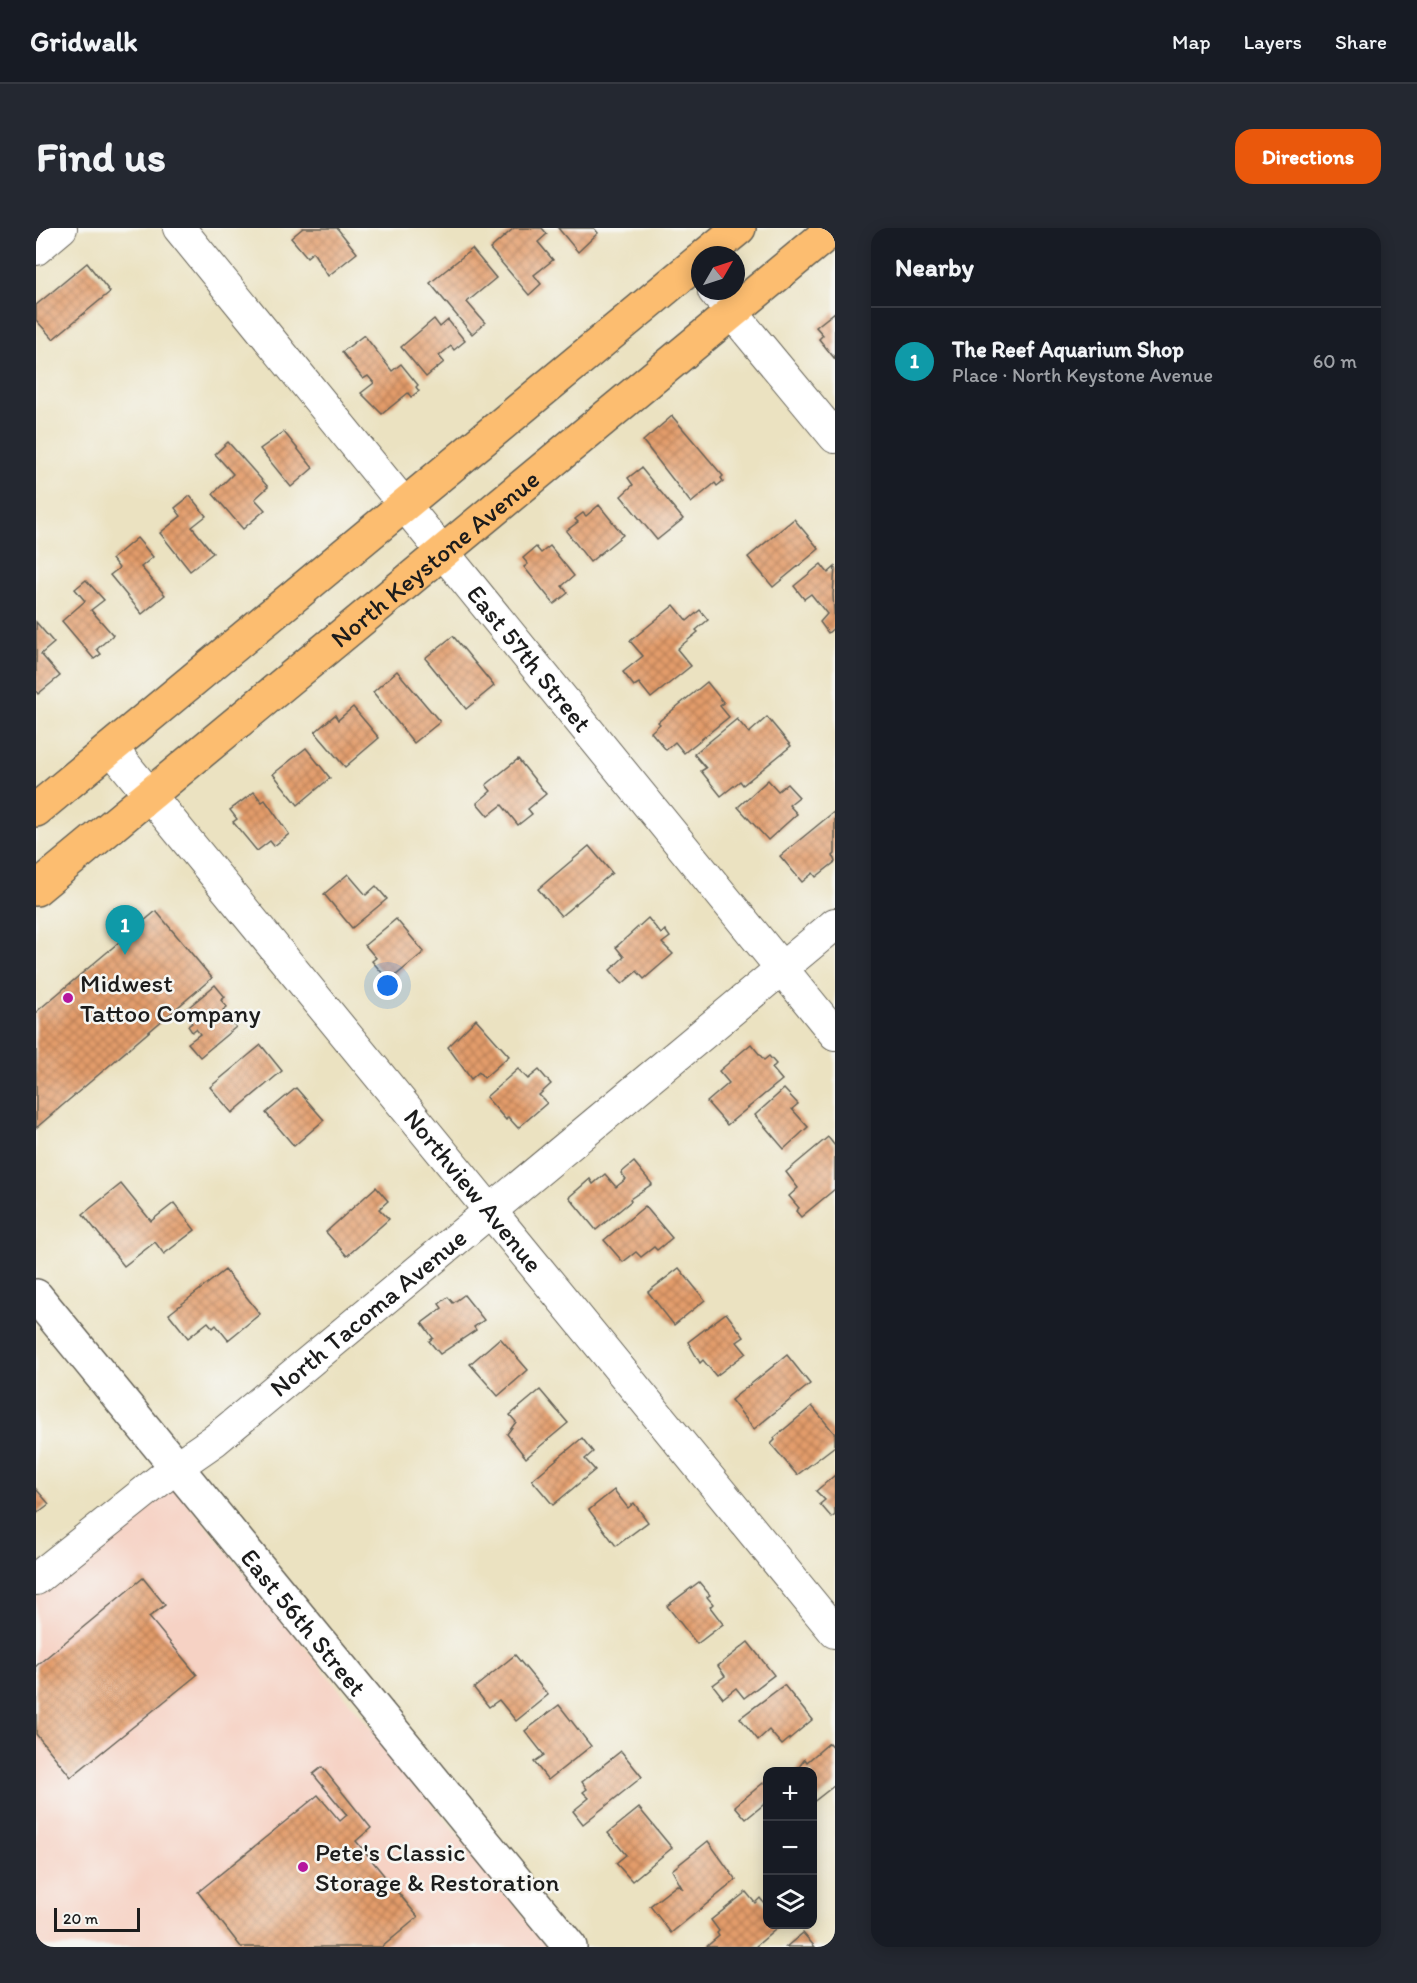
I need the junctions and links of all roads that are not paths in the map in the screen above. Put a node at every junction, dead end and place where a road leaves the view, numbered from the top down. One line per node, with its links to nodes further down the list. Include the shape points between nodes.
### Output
1 (61, 228): 6 (street)
2 (179, 228): 10 (street, East 57th Street)
3 (739, 228): 5 (main road)
4 (834, 228): 8 (main road, North Keystone Avenue)
5 (720, 246)
6 (36, 249)
7 (691, 271): 10 (main road)
8 (723, 302): 9 (street); 11 (main road, North Keystone Avenue)
9 (835, 437)
10 (404, 505): 11 (street, East 57th Street); 12 (main road)
11 (443, 552): 13 (main road, North Keystone Avenue); 17 (street, East 57th Street)
12 (111, 748): 13 (street, Northview Avenue); 14 (main road)
13 (150, 795): 15 (main road, North Keystone Avenue); 19 (street, Northview Avenue)
14 (36, 810)
15 (36, 889)
16 (835, 924): 17 (street, North Tacoma Avenue)
17 (781, 968): 18 (street, East 57th Street); 19 (street, North Tacoma Avenue)
18 (835, 1034)
19 (492, 1211): 21 (street, North Tacoma Avenue, via 215,1440); 23 (street, Northview Avenue)
20 (36, 1296): 21 (street, East 56th Street)
21 (176, 1467): 22 (street, North Tacoma Avenue); 24 (street, East 56th Street)
22 (36, 1579)
23 (835, 1632)
24 (570, 1947)

